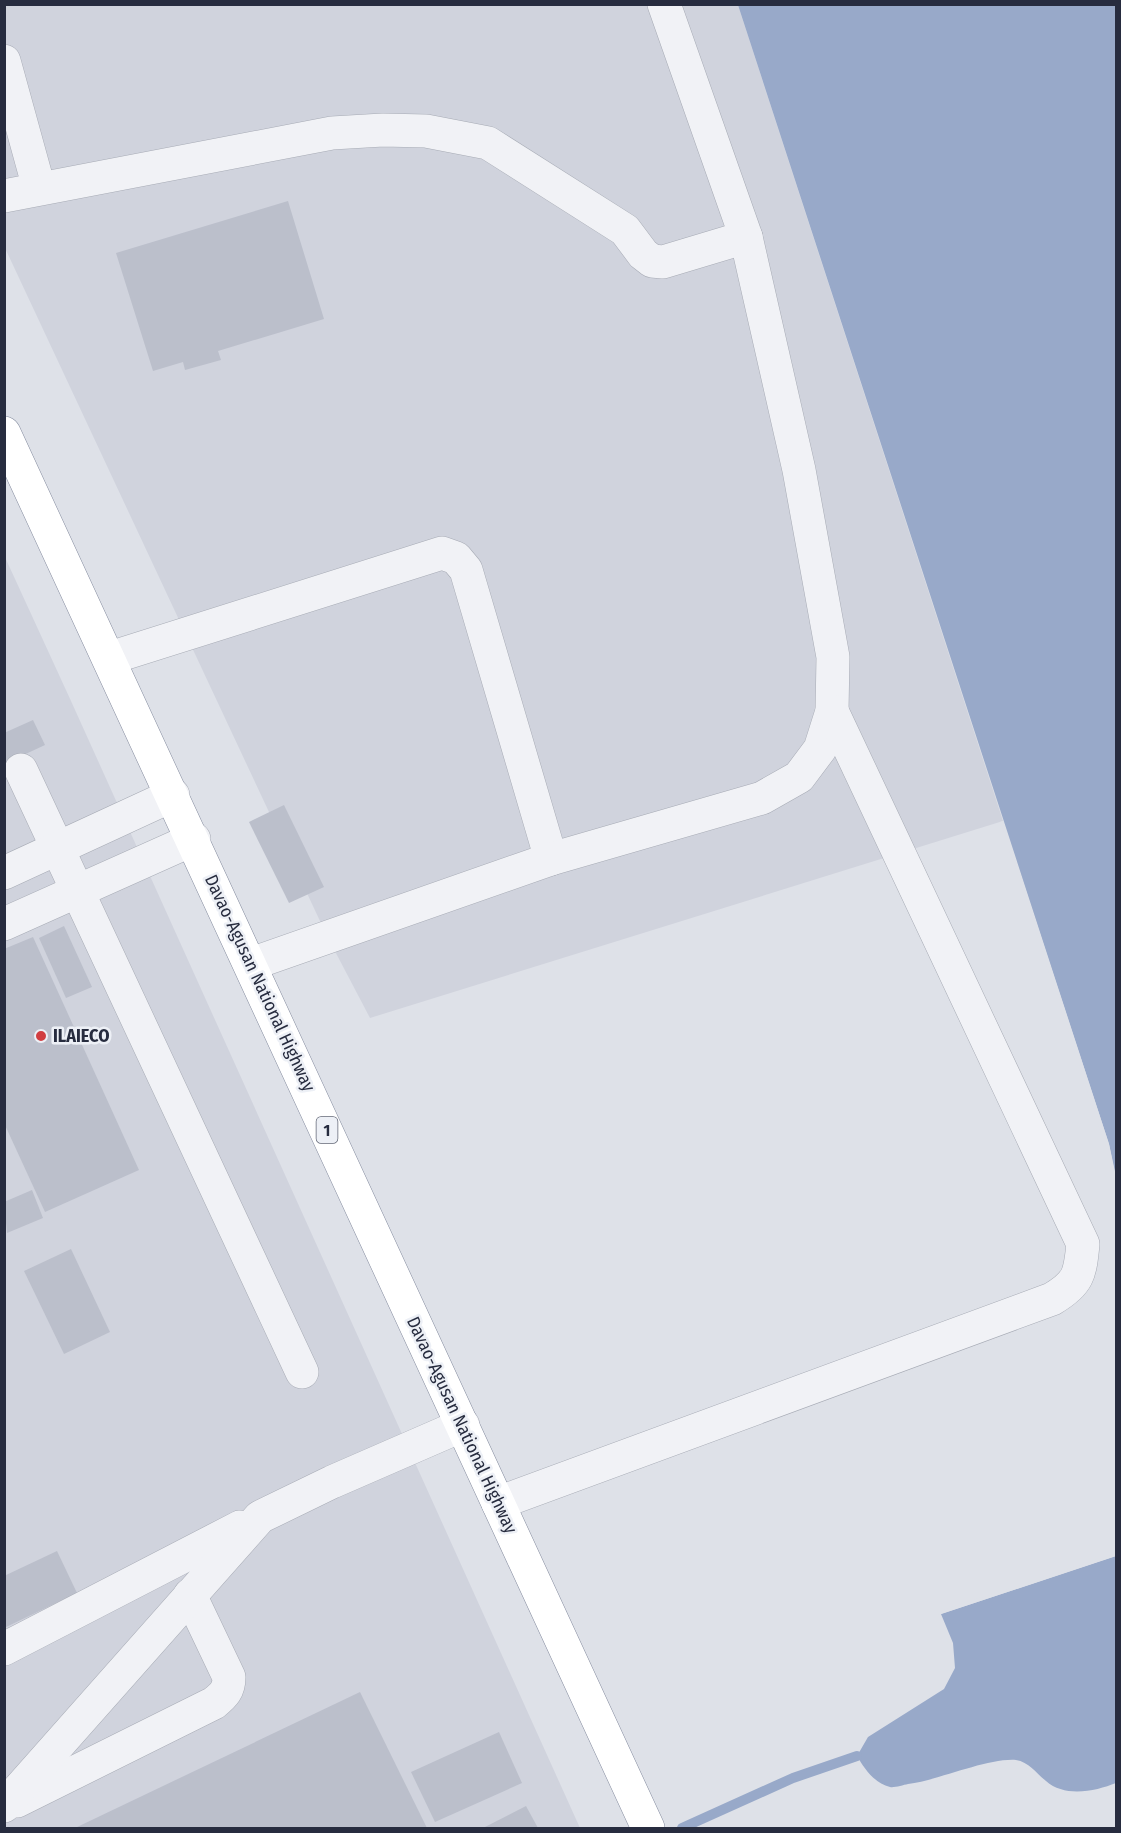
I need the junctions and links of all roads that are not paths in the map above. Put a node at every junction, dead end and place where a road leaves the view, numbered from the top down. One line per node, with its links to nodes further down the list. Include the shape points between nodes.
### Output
1 (664, 4): 5 (lane)
2 (4, 62): 3 (lane)
3 (39, 188): 4 (lane); 5 (lane, via 332,133 426,131 488,143 625,230 652,261 663,262)
4 (4, 196)
5 (746, 237): 8 (lane, via 799,470 831,645)
6 (4, 433): 7 (highway, Davao-Agusan National Highway / 1)
7 (110, 657): 10 (highway, Davao-Agusan National Highway / 1); 13 (lane, via 442,553 456,558 466,570)
8 (832, 711): 13 (lane, via 820,749 799,777 762,798); 20 (lane, via 1083,1244 1081,1270 1072,1287 1052,1299)
9 (21, 770): 12 (lane)
10 (173, 795): 11 (highway, Davao-Agusan National Highway / 1); 12 (lane)
11 (194, 839): 15 (lane); 17 (highway, Davao-Agusan National Highway / 1)
12 (57, 849): 14 (lane); 15 (lane)
13 (551, 859): 17 (lane)
14 (4, 873)
15 (76, 893): 16 (lane); 18 (lane)
16 (4, 924)
17 (251, 964): 19 (highway, Davao-Agusan National Highway / 1)
18 (302, 1372)
19 (463, 1425): 20 (highway, Davao-Agusan National Highway / 1); 21 (lane)
20 (498, 1503): 25 (highway, Davao-Agusan National Highway / 1)
21 (260, 1517): 22 (lane); 23 (lane)
22 (190, 1595): 24 (lane); 24 (lane, via 229,1677 229,1687 223,1696)
23 (4, 1649)
24 (4, 1806)
25 (648, 1828)

